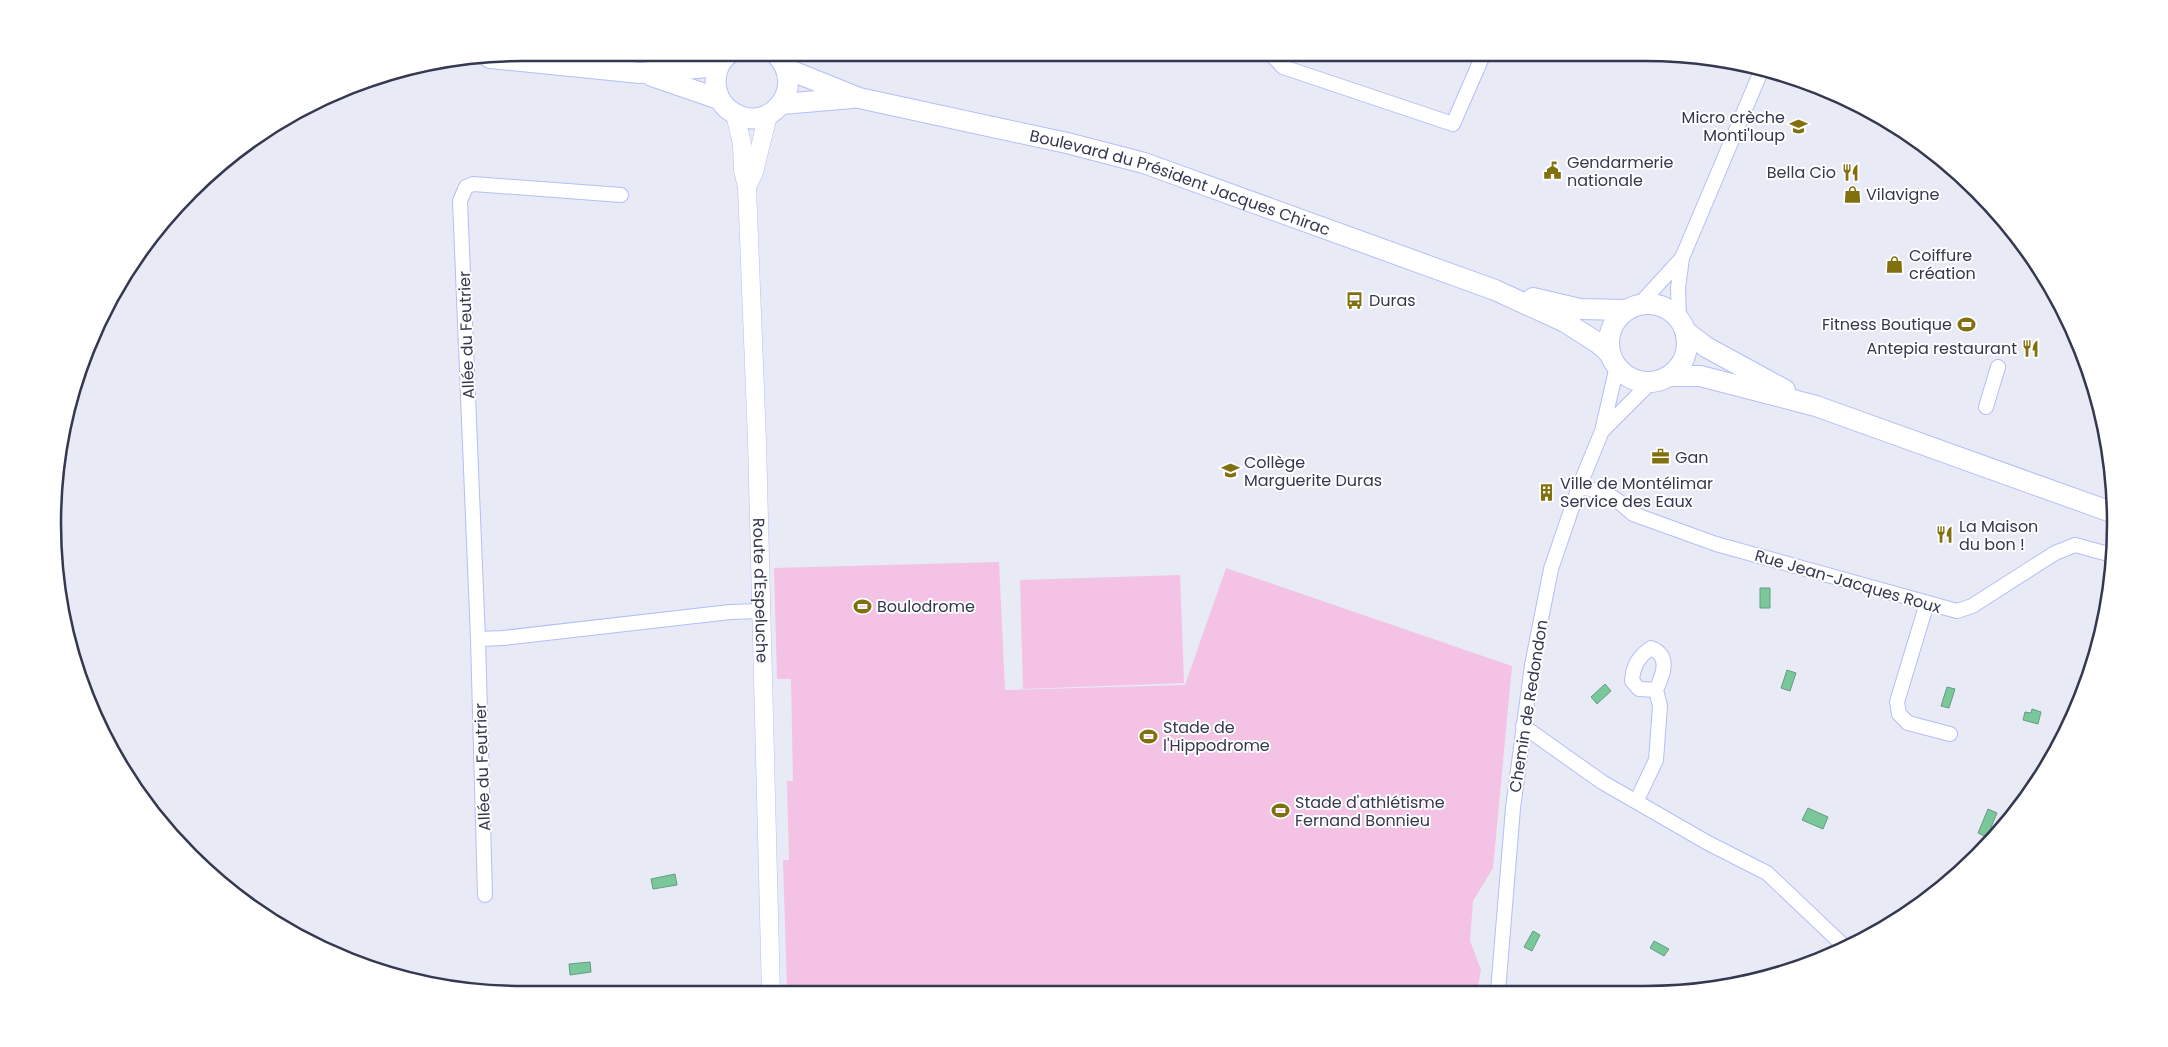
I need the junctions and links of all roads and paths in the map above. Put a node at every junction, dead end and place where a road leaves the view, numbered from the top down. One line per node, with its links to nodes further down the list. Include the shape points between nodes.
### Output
1 (521, 61): 8 (main road)
2 (712, 61): 8 (main road)
3 (723, 61): 11 (main road, via 715,77)
4 (783, 61): 7 (main road)
5 (1278, 61): 6 (street, via 1283,67 1453,124)
6 (1480, 61)
7 (787, 69): 10 (main road, Boulevard du Président Jacques Chirac); 12 (main road, via 787,93)
8 (640, 73): 11 (main road)
9 (1759, 76): 16 (street)
10 (859, 98): 12 (main road, Boulevard du Président Jacques Chirac); 17 (main road, Boulevard du Président Jacques Chirac, via 1144,163)
11 (719, 99): 13 (main road)
12 (775, 109): 13 (main road, Boulevard du Président Jacques Chirac, via 751,118); 14 (street, Route d'Espeluche)
13 (735, 114): 14 (street, Route d'Espeluche)
14 (747, 187): 30 (street, Route d'Espeluche)
15 (620, 195): 31 (street, Allée du Feutrier, via 473,184 466,187 460,201)
16 (1682, 258): 18 (street); 19 (street, via 1678,288)
17 (1495, 290): 18 (main road, Boulevard du Président Jacques Chirac, via 1580,309); 20 (main road, Boulevard du Président Jacques Chirac, via 1565,322 1598,343)
18 (1633, 307): 19 (main road, via 1661,306 1671,311); 20 (main road, via 1618,318 1611,329 1609,342)
19 (1682, 325): 22 (main road, via 1686,351 1682,361); 23 (main road, via 1714,352)
20 (1614, 360): 22 (main road, via 1626,375 1638,381); 25 (street, Chemin de Redondon)
21 (1998, 367): 24 (street)
22 (1660, 379): 23 (main road, via 1700,376); 25 (street, Chemin de Redondon)
23 (1816, 406): 27 (main road)
24 (1986, 407)
25 (1602, 431): 26 (street, Chemin de Redondon)
26 (1579, 487): 29 (street, Rue Jean-Jacques Roux, via 1603,492 1633,514 1716,544); 33 (street, Chemin de Redondon, via 1551,569)
27 (2107, 510)
28 (2106, 553): 29 (street, Rue Jean-Jacques Roux, via 2074,545 2055,553 1972,606 1957,611)
29 (1927, 603): 34 (street, via 1898,702 1899,714 1908,722)
30 (761, 611): 31 (street); 38 (street, Route d'Espeluche)
31 (478, 639): 36 (street, Allée du Feutrier)
32 (1656, 690): 35 (street, via 1660,706 1656,760)
33 (1523, 726): 35 (street, via 1602,782); 39 (street, Chemin de Redondon)
34 (1950, 734)
35 (1637, 800): 37 (street, via 1708,843 1767,873)
36 (485, 895)
37 (1840, 942)
38 (771, 986)
39 (1498, 986)

